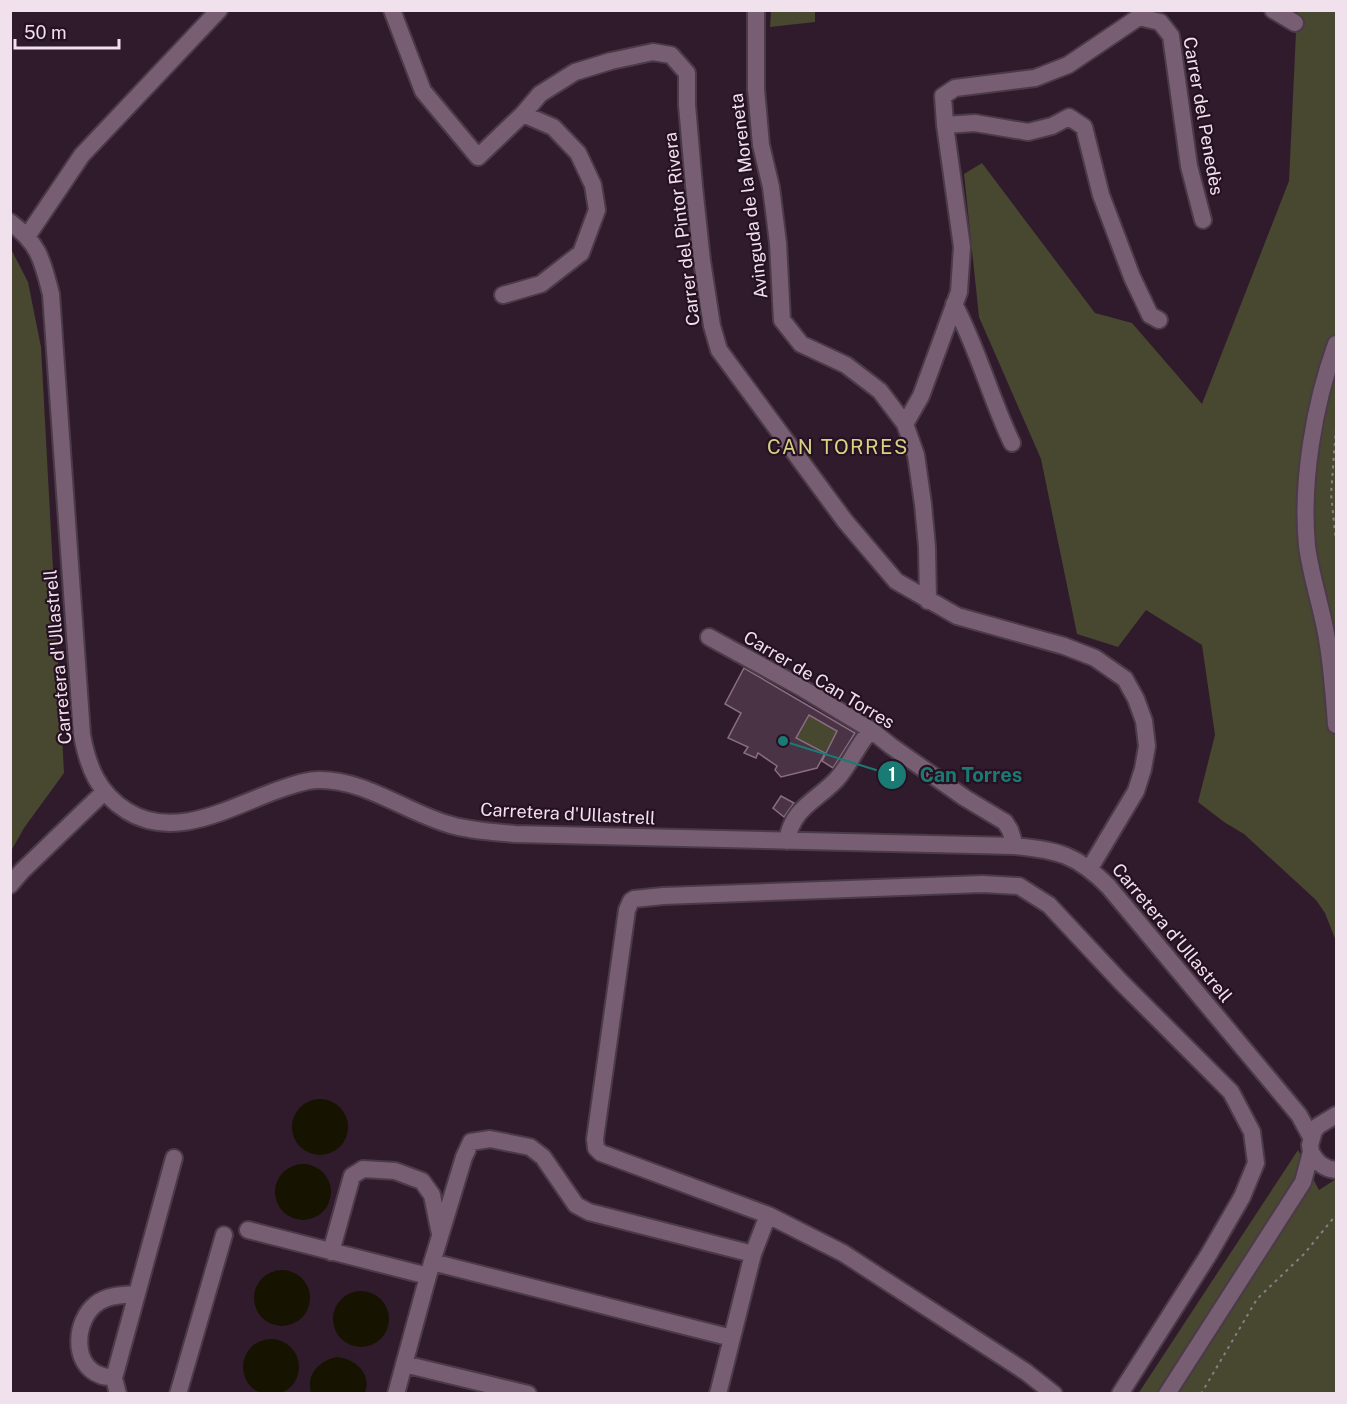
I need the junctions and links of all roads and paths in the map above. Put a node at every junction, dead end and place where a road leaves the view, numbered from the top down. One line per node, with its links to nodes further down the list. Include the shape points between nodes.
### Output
1 (219, 10): 10 (street, via 82,154)
2 (392, 10): 6 (street, Carrer del Pintor Rivera, via 423,91 478,157)
3 (756, 10): 15 (street, Avinguda de la Moreneta, via 756,89 778,243 782,320 801,344 846,365 880,391)
4 (1273, 10): 5 (street)
5 (1295, 23)
6 (523, 114): 11 (street, via 553,127 578,153 593,184 597,210 581,253 541,284); 19 (street, Carrer del Pintor Rivera, via 540,94 575,72 653,52 671,55 680,63 687,73 702,261 712,326 720,350 845,521 896,581)
7 (945, 125): 8 (street, Carrer del Penedès, via 943,96 955,88 1035,78 1068,65 1139,17 1160,22 1170,36 1189,166); 12 (street, Carrer del Penedès, via 962,247 959,292); 13 (street, via 975,123 1028,132 1070,117 1084,127 1101,195 1118,240 1150,315)
8 (1203, 220)
9 (10, 222): 10 (street, Carretera d'Ullastrell)
10 (28, 236): 23 (street, Carretera d'Ullastrell, via 42,259 51,294 82,735 87,759)
11 (503, 295)
12 (954, 304): 15 (street, Carrer del Penedès, via 921,396); 17 (street)
13 (1159, 320)
14 (1336, 344): 21 (street, via 1318,402 1306,522 1327,640)
15 (905, 424): 19 (street, Avinguda de la Moreneta, via 919,474)
16 (1336, 428): 18 (path, via 1331,494)
17 (1012, 442)
18 (1336, 542)
19 (928, 601): 26 (street, Carrer del Pintor Rivera, via 957,616 1095,658 1125,679 1144,721 1147,746 1143,769 1136,791)
20 (709, 637): 22 (street, Carrer de Can Torres)
21 (1336, 725)
22 (871, 730): 24 (street, via 835,781 806,805 789,829); 25 (street, Carrer de Can Torres, via 1005,822)
23 (104, 792): 24 (street, Carretera d'Ullastrell, via 134,815 162,824 205,818 288,786 317,780 360,788 451,825 484,831); 27 (street)
24 (787, 841): 25 (street, Carretera d'Ullastrell)
25 (1015, 846): 26 (street, Carretera d'Ullastrell, via 1048,849)
26 (1090, 868): 28 (street, Carretera d'Ullastrell, via 1299,1115)
27 (10, 885)
28 (1324, 1128): 30 (street, Carretera d'Ullastrell, via 1320,1164); 31 (street)
29 (174, 1158): 40 (street)
30 (1331, 1169): 31 (street)
31 (1303, 1182): 50 (street)
32 (768, 1215): 38 (street); 48 (street, via 843,1253); 49 (street, via 596,1148 631,901 663,896 1019,885 1049,905 1231,1092 1251,1132 1256,1164 1242,1197)
33 (1336, 1215): 51 (path, via 1304,1254 1257,1299)
34 (248, 1230): 37 (street)
35 (224, 1234): 44 (street)
36 (440, 1235): 37 (street, via 432,1195 422,1181 395,1171 363,1169 352,1176); 38 (street, via 471,1142 490,1139 530,1147 543,1157 576,1205 588,1212); 39 (street)
37 (331, 1252): 39 (street)
38 (753, 1254): 41 (street)
39 (430, 1269): 41 (street); 42 (street)
40 (137, 1294): 43 (street); 43 (street, via 117,1295 98,1303 84,1316 80,1328 79,1351 86,1364)
41 (732, 1338): 47 (street)
42 (404, 1364): 45 (street); 46 (street)
43 (116, 1386)
44 (178, 1394)
45 (396, 1394)
46 (528, 1394)
47 (717, 1394)
48 (1054, 1394)
49 (1120, 1394)
50 (1167, 1394)
51 (1201, 1394)

